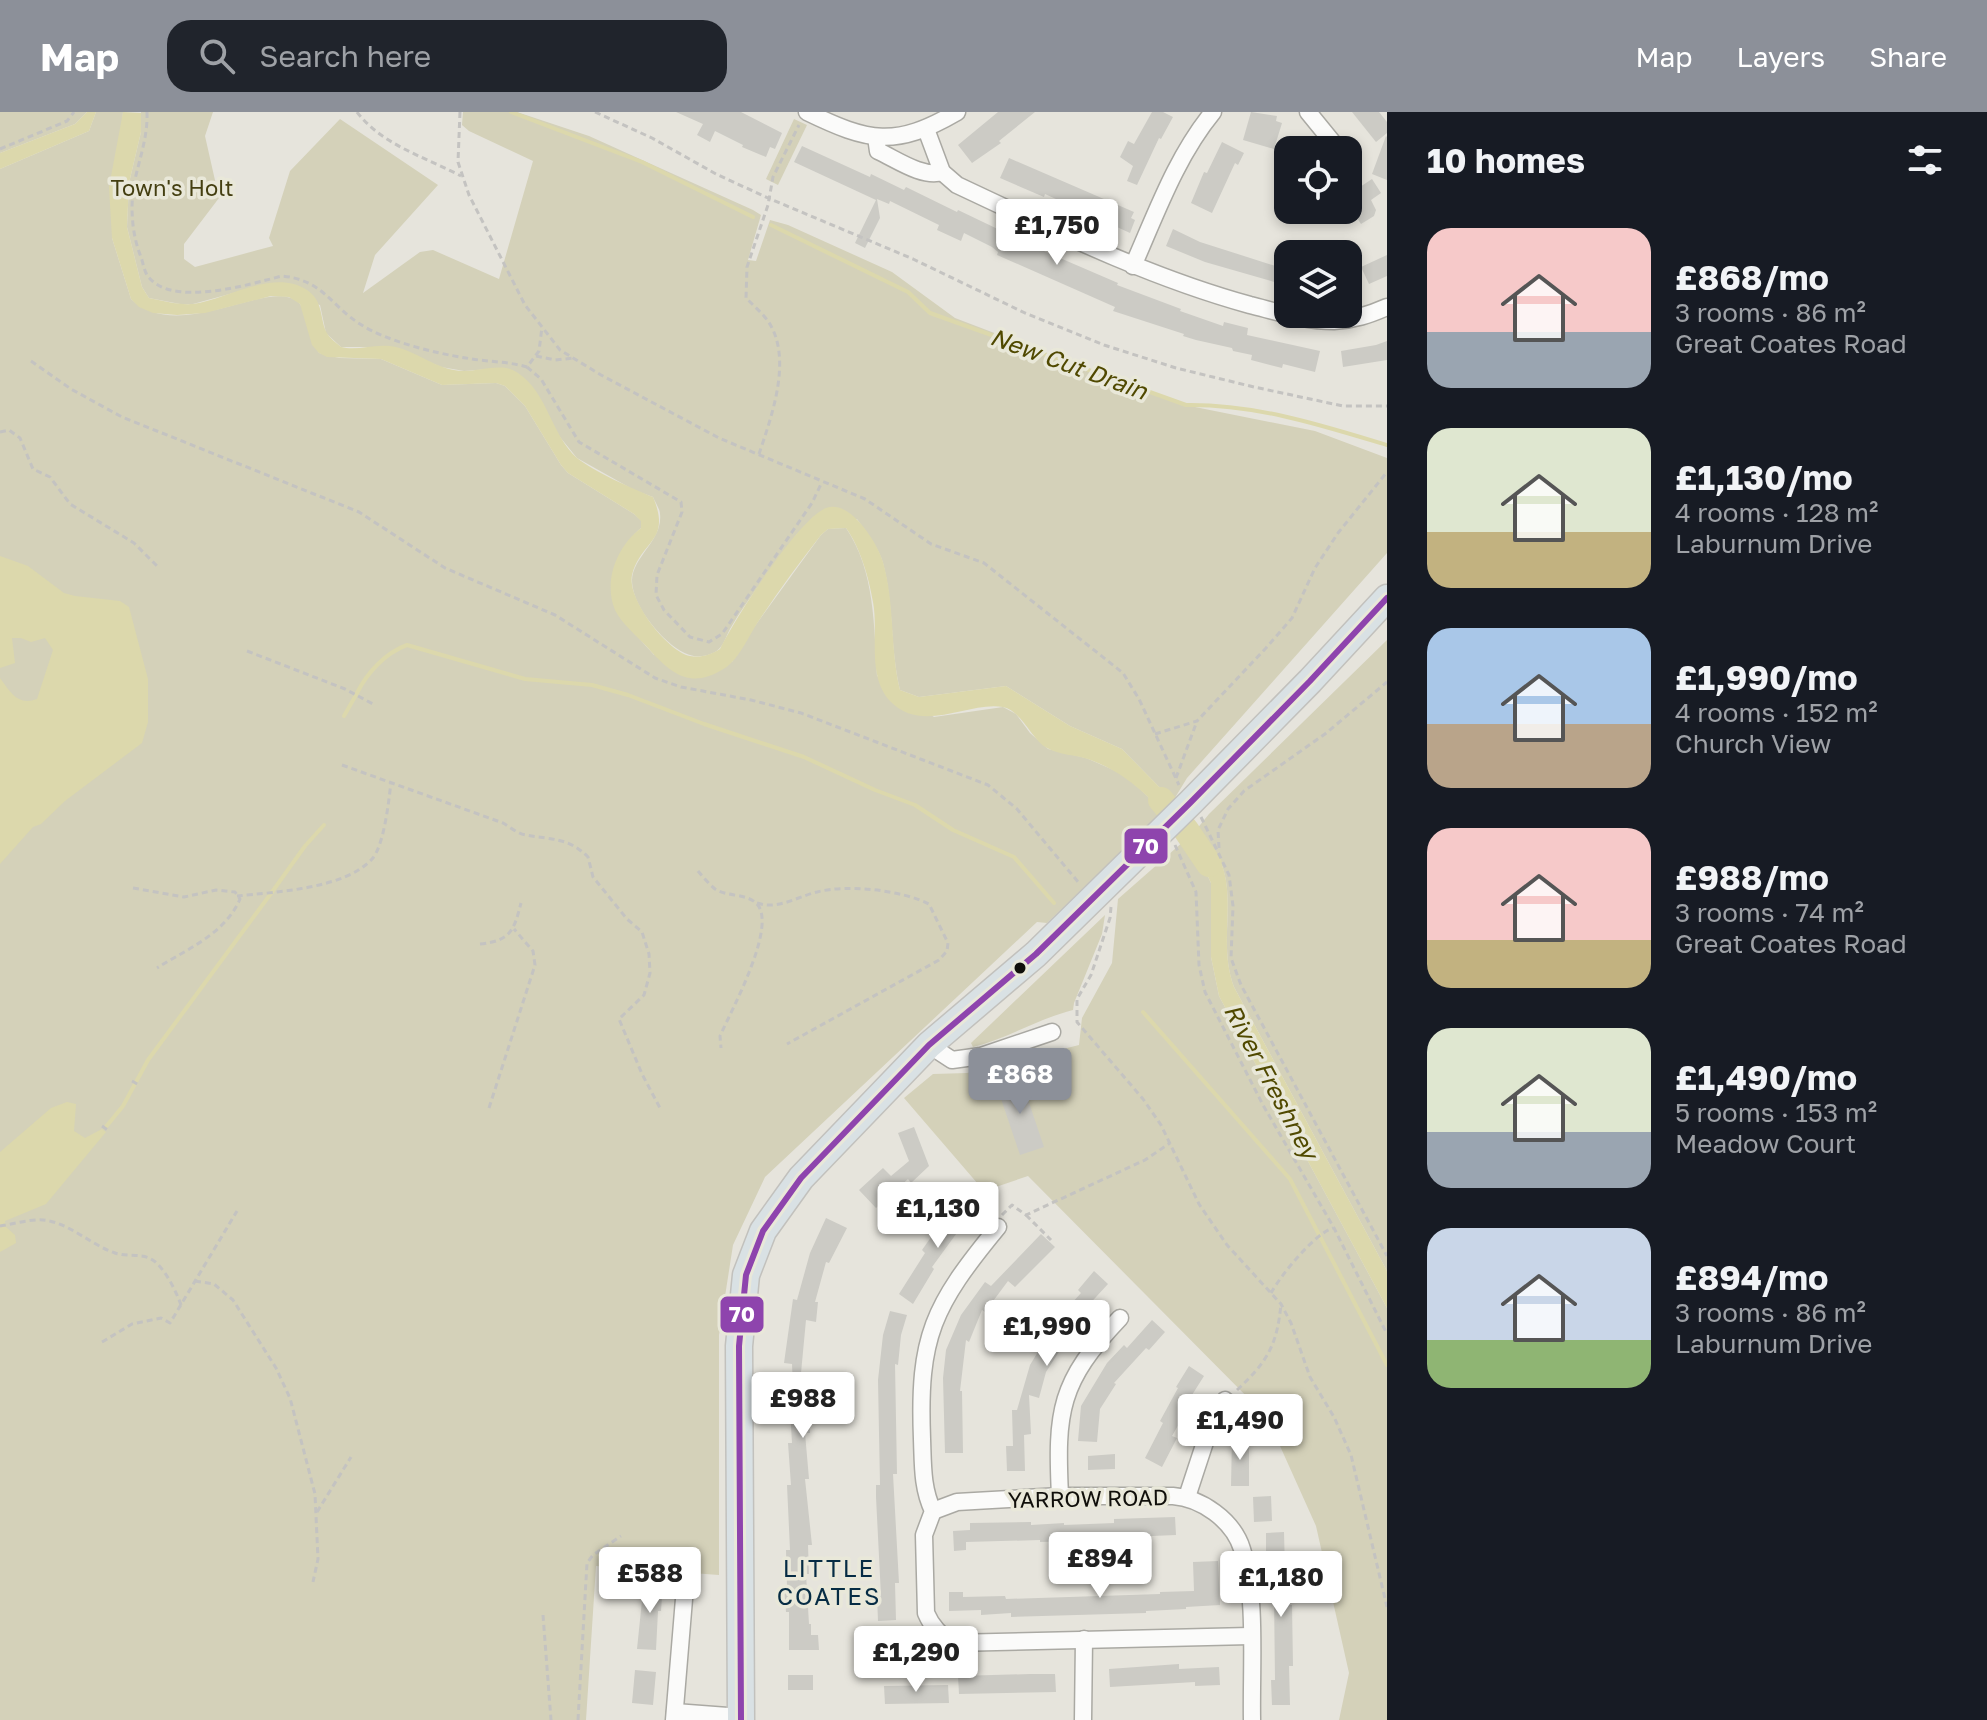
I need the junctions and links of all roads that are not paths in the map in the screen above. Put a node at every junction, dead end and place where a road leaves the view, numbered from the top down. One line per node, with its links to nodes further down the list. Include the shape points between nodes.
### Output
1 (957, 112): 5 (street)
2 (1213, 112): 9 (street, via 1163,196)
3 (1308, 112): 6 (street)
4 (803, 118): 7 (street)
5 (926, 129): 7 (street); 8 (street)
6 (1333, 136)
7 (876, 137): 8 (street, via 878,151 922,172)
8 (942, 172): 9 (street, via 957,185)
9 (1133, 266): 10 (street, via 1302,318 1349,319)
10 (1387, 307)
11 (1387, 598): 13 (main road, via 1161,829 1102,898)
12 (1052, 1032): 13 (street, via 952,1060)
13 (929, 1045): 26 (main road, via 801,1178 763,1231 746,1275 739,1346)
14 (998, 1227): 19 (street, via 944,1301 924,1356 924,1488)
15 (1120, 1318): 17 (street, via 1081,1364 1065,1398 1057,1441)
16 (1225, 1400): 18 (street)
17 (1060, 1496): 18 (street, YARROW ROAD); 19 (street, YARROW ROAD, via 957,1502)
18 (1187, 1497): 22 (street, YARROW ROAD, via 1232,1529 1242,1547)
19 (933, 1511): 21 (street, via 924,1535 926,1613)
20 (684, 1599): 25 (street)
21 (939, 1633): 23 (street, via 953,1643); 24 (street)
22 (1250, 1636): 23 (street); 28 (street, YARROW ROAD)
23 (1084, 1639): 27 (street)
24 (919, 1665)
25 (675, 1716): 26 (street)
26 (741, 1718)
27 (1083, 1720)
28 (1252, 1720)

